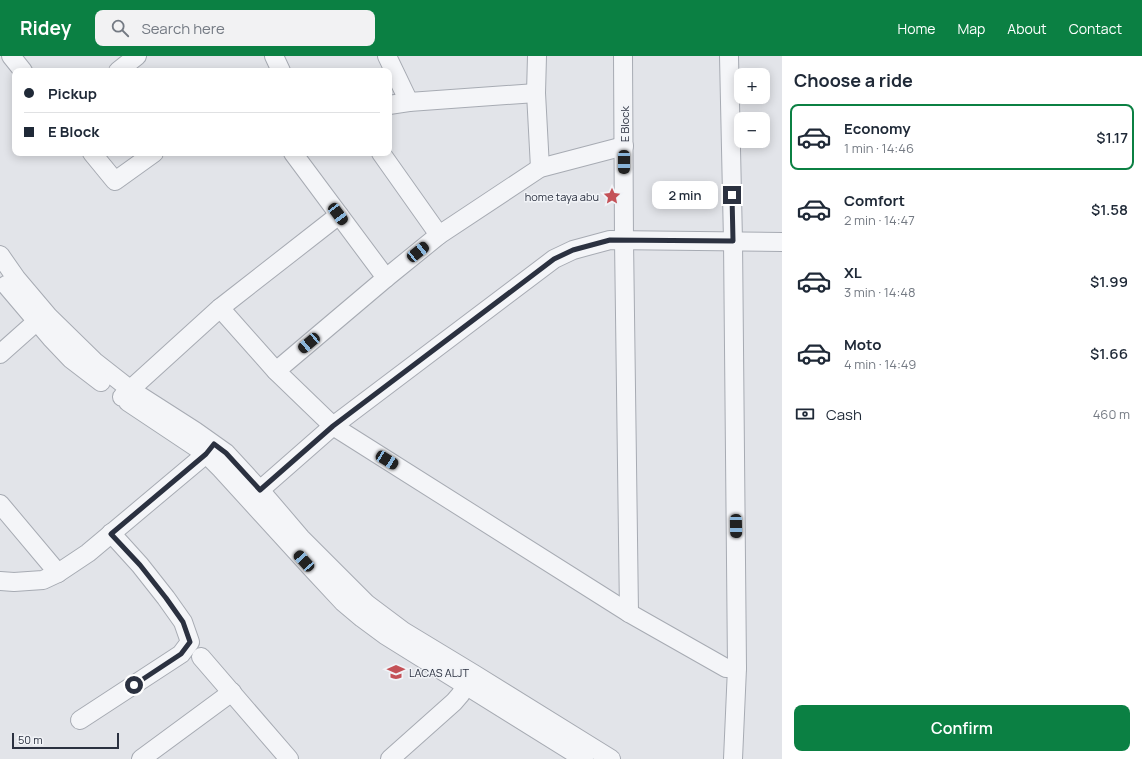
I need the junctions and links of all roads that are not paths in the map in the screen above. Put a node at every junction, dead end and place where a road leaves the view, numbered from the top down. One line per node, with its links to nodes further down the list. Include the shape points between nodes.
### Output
1 (11, 56): 7 (street)
2 (137, 56): 8 (street)
3 (387, 56): 10 (street)
4 (537, 56): 9 (street)
5 (623, 56): 12 (street, E Block)
6 (730, 56): 21 (street)
7 (21, 68)
8 (122, 68)
9 (536, 93): 10 (street); 17 (street)
10 (409, 102): 11 (street)
11 (392, 105)
12 (624, 146): 17 (street); 20 (street, E Block)
13 (94, 156): 14 (street, via 115,181)
14 (150, 156)
15 (295, 156): 18 (street)
16 (383, 156): 19 (street)
17 (540, 168): 19 (street)
18 (338, 214): 25 (street); 26 (street)
19 (439, 235): 25 (street)
20 (624, 240): 21 (street); 31 (street, via 596,243 554,259); 38 (street, E Block)
21 (733, 241): 22 (street); 40 (street)
22 (782, 242)
23 (0, 256): 27 (street)
24 (0, 277): 27 (street)
25 (386, 278): 29 (street)
26 (220, 308): 29 (street); 30 (street)
27 (41, 317): 28 (street); 30 (street, via 71,359)
28 (0, 354)
29 (276, 371): 31 (street)
30 (126, 394): 32 (street)
31 (333, 426): 33 (street); 38 (street)
32 (210, 449): 33 (street, via 226,453); 35 (street); 41 (street, via 221,469 343,602 385,635)
33 (260, 490): 41 (street, via 301,538 367,604)
34 (0, 504): 36 (street)
35 (111, 534): 36 (street); 43 (street, via 140,565 170,604 183,622 190,642 181,654)
36 (58, 573): 37 (street, via 42,580)
37 (0, 580)
38 (629, 613): 40 (street, via 726,668)
39 (201, 657): 42 (street)
40 (737, 668): 49 (street)
41 (471, 680): 46 (street, via 454,702); 47 (street); 48 (street)
42 (232, 692): 44 (street); 45 (street)
43 (80, 720)
44 (141, 759)
45 (290, 759)
46 (390, 759)
47 (584, 759)
48 (611, 759)
49 (733, 759)

